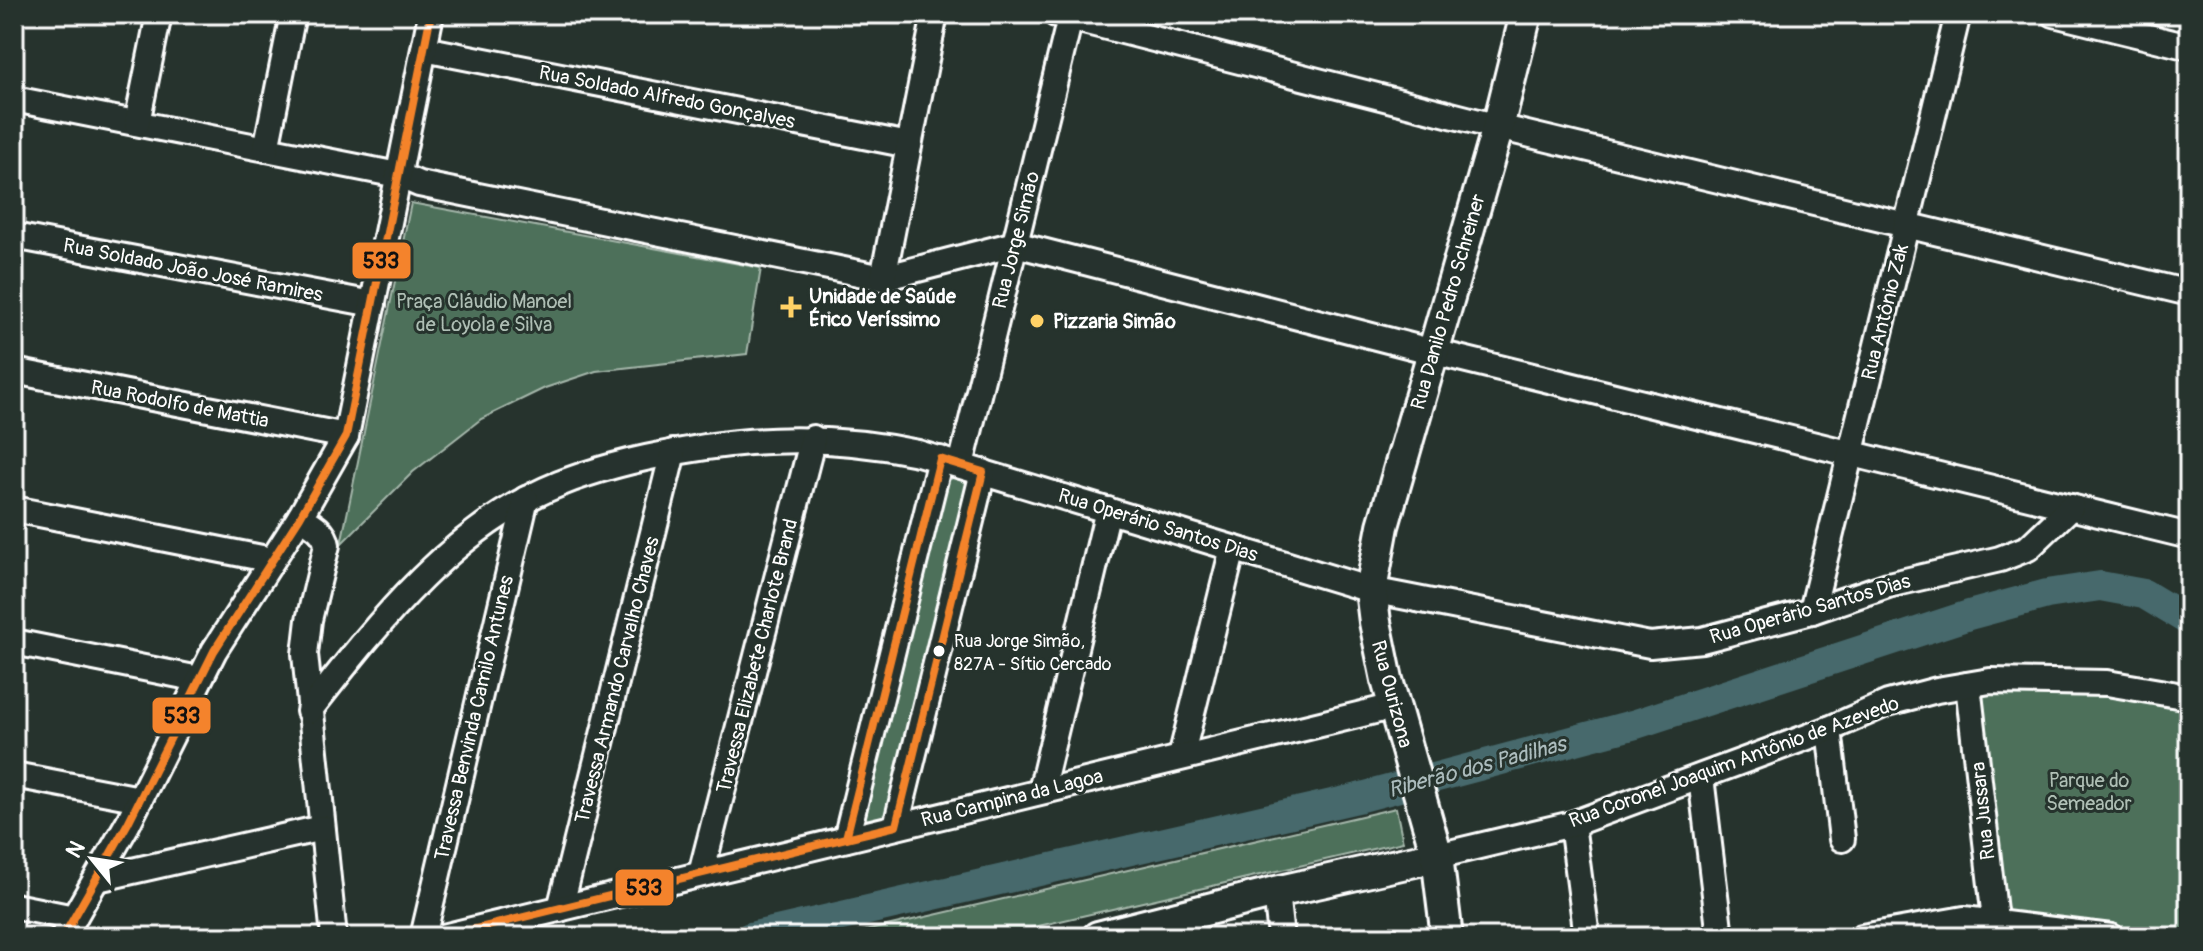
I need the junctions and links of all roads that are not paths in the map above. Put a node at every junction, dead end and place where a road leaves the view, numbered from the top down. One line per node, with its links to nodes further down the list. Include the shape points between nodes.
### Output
1 (159, 14): 12 (street)
2 (293, 14): 15 (street)
3 (431, 14): 10 (street)
4 (1526, 14): 13 (main road, Rua Danilo Pedro Schreiner)
5 (1958, 14): 17 (street, Rua Antônio Zak)
6 (2054, 14): 9 (street)
7 (931, 15): 14 (street)
8 (1066, 15): 13 (street); 19 (street, Rua Jorge Simão)
9 (2189, 47)
10 (424, 49): 14 (street, Rua Soldado Alfredo Gonçalves); 16 (street)
11 (14, 99): 12 (street)
12 (137, 123): 15 (street)
13 (1498, 127): 17 (street); 23 (main road, Rua Danilo Pedro Schreiner)
14 (909, 145): 20 (street)
15 (266, 149): 16 (street)
16 (398, 175): 20 (street, via 419,184); 22 (street)
17 (1906, 225): 21 (street); 28 (street, Rua Antônio Zak)
18 (14, 236): 22 (street, Rua Soldado João José Ramires)
19 (1015, 244): 20 (street); 23 (street); 29 (street, Rua Jorge Simão)
20 (883, 278)
21 (2189, 293)
22 (373, 304): 25 (street)
23 (1434, 352): 28 (street); 38 (main road, Rua Danilo Pedro Schreiner, via 1383,526)
24 (14, 371): 25 (street, Rua Rodolfo de Mattia)
25 (346, 436): 34 (street)
26 (813, 438): 27 (street, Rua Operário Santos Dias, via 761,439); 29 (street, Rua Operário Santos Dias, via 892,447); 58 (street, Travessa Elizabete Charlote Brand)
27 (673, 452): 30 (street, Rua Operário Santos Dias, via 593,471); 62 (street, Travessa Armando Carvalho Chaves)
28 (1851, 452): 31 (street); 39 (street, Rua Antônio Zak)
29 (962, 466): 33 (street, Rua Operário Santos Dias); 53 (street, Rua Jorge Simão); 55 (street, Rua Jorge Simão)
30 (526, 499): 45 (street, Rua Operário Santos Dias, via 461,545 404,596); 67 (street, Travessa Benvinda Camilo Antunes)
31 (2071, 507): 35 (street); 39 (street, Rua Operário Santos Dias, via 2014,554 1888,585)
32 (14, 509): 37 (street)
33 (1108, 510): 36 (street, Rua Operário Santos Dias); 50 (street)
34 (300, 517): 37 (street); 45 (street, via 326,537 327,545 307,634)
35 (2189, 536)
36 (1233, 548): 38 (street, Rua Operário Santos Dias); 47 (street)
37 (272, 560): 41 (street)
38 (1371, 590): 39 (street, Rua Operário Santos Dias, via 1650,645 1702,640); 44 (main road, Rua Ourizona, via 1379,650)
39 (1812, 611)
40 (14, 642): 41 (street)
41 (199, 679): 51 (street)
42 (1968, 685): 43 (street, Rua Coronel Joaquim Antônio de Azevedo, via 2107,683); 46 (street, Rua Coronel Joaquim Antônio de Azevedo, via 1888,703); 64 (street, Rua Jussara)
43 (2189, 697)
44 (1395, 706): 47 (street, Rua Campina da Lagoa); 57 (main road, Rua Ourizona, via 1425,815)
45 (309, 711): 54 (street)
46 (1829, 729): 49 (street, Rua Coronel Joaquim Antônio de Azevedo); 56 (street)
47 (1181, 757): 50 (street, Rua Campina da Lagoa)
48 (14, 775): 51 (street)
49 (1701, 777): 52 (street, Rua Coronel Joaquim Antônio de Azevedo); 73 (street)
50 (1041, 791): 53 (street, Rua Campina da Lagoa)
51 (140, 799): 59 (street)
52 (1572, 824): 57 (street, Rua Coronel Joaquim Antônio de Azevedo); 72 (street)
53 (896, 826): 55 (street, Rua Campina da Lagoa)
54 (322, 828): 59 (street); 66 (street)
55 (846, 839): 58 (street, Rua Campina da Lagoa)
56 (1842, 839)
57 (1425, 859): 60 (main road, Rua Coronel Joaquim Antônio de Azevedo); 71 (main road, Rua Ourizona, via 1441,888)
58 (701, 874): 62 (street, Rua Campina da Lagoa)
59 (97, 879): 63 (street)
60 (1276, 892): 65 (main road, Rua Coronel Joaquim Antônio de Azevedo); 70 (street)
61 (14, 906): 63 (street)
62 (560, 909): 68 (street, Rua Campina da Lagoa)
63 (69, 928)
64 (1996, 930): 74 (street, via 1964,919); 75 (street)
65 (1133, 933): 69 (main road, Rua Coronel Joaquim Antônio de Azevedo)
66 (334, 937)
67 (423, 937)
68 (443, 937)
69 (1098, 937)
70 (1281, 937)
71 (1447, 937)
72 (1587, 937)
73 (1720, 937)
74 (1862, 937)
75 (2111, 937)

